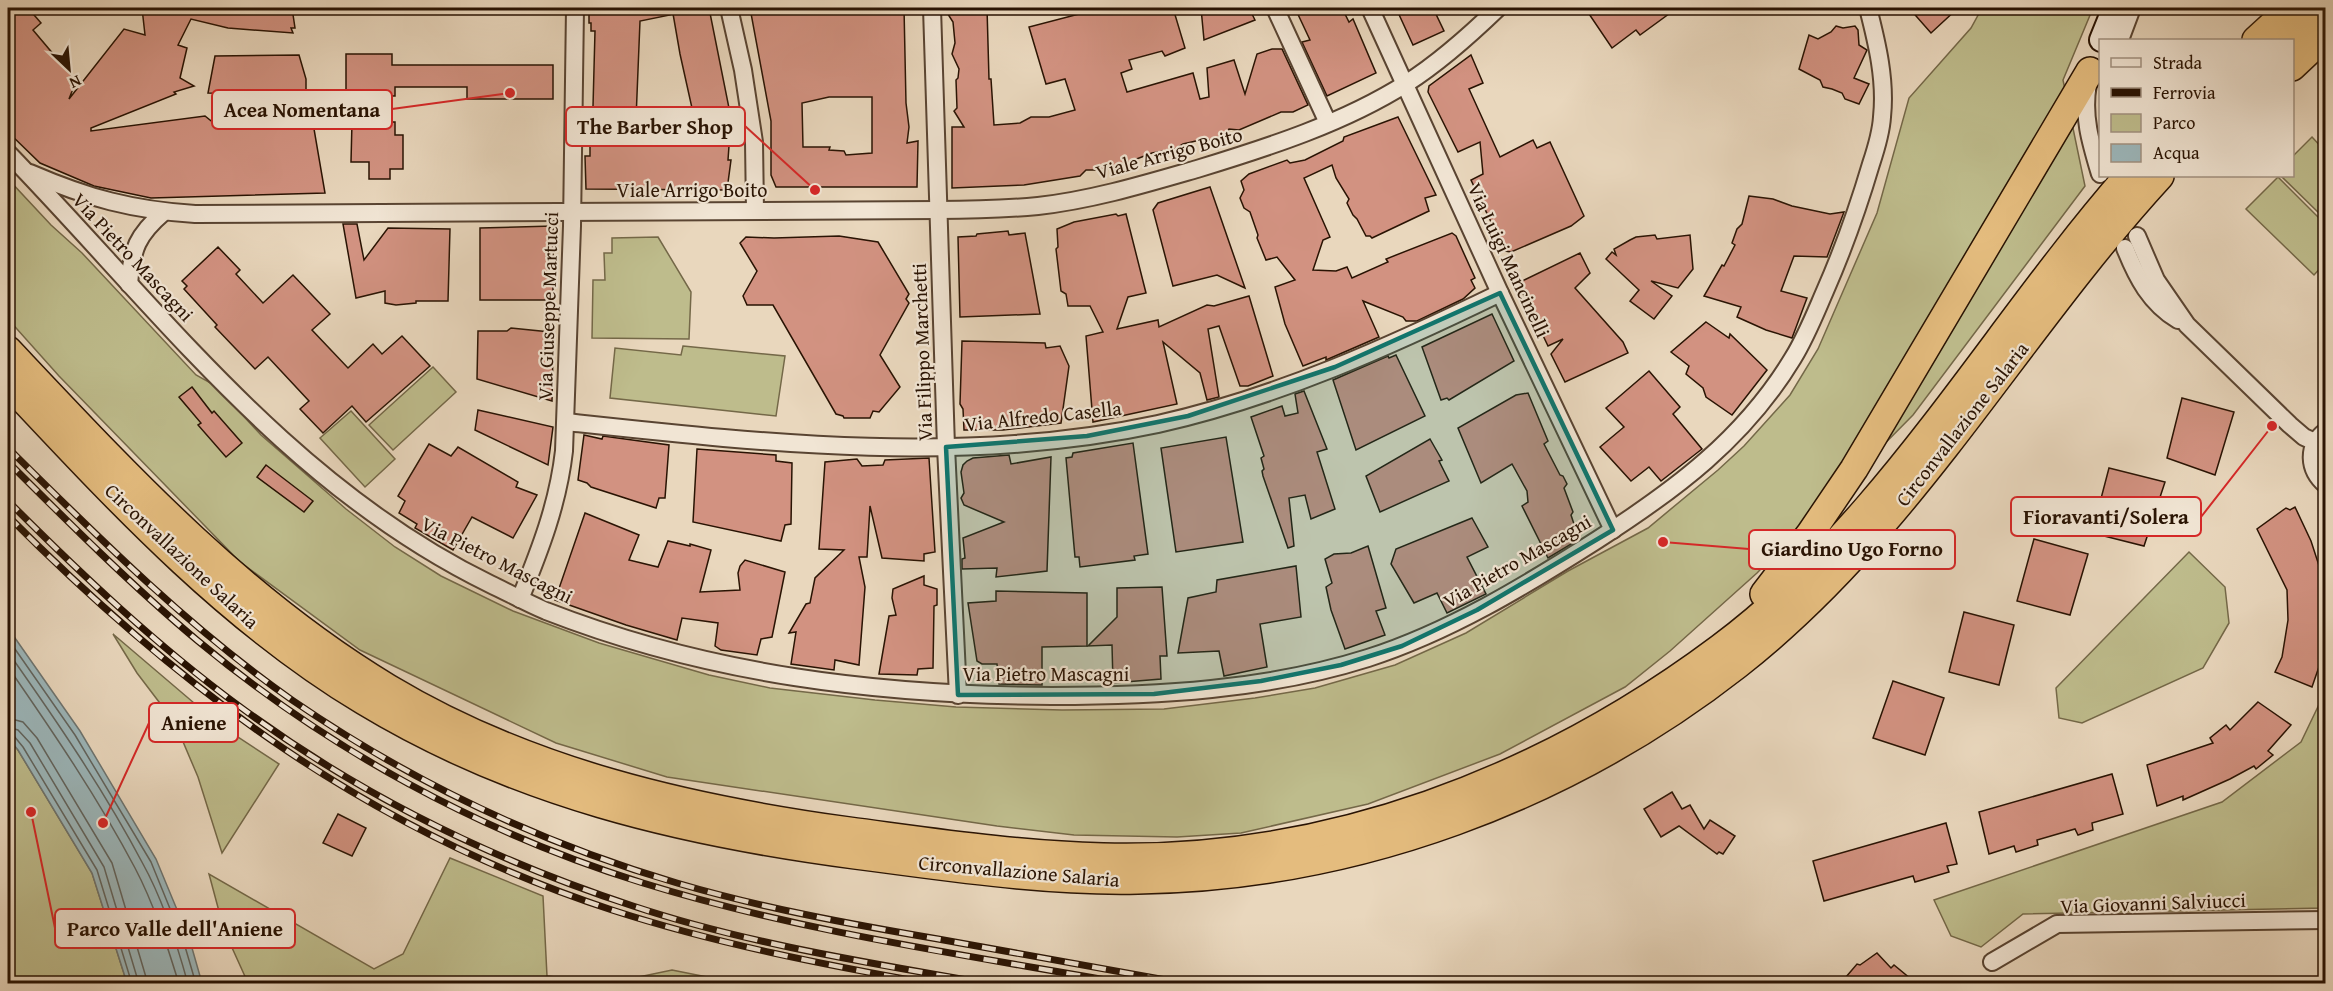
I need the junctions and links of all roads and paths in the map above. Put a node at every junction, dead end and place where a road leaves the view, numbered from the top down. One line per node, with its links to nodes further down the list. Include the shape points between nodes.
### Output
1 (575, 8): 27 (street, Via Giuseppe Martucci)
2 (729, 8): 25 (street, via 754,142)
3 (932, 8): 24 (street, Via Filippo Marchetti)
4 (1275, 8): 19 (street)
5 (1370, 8): 18 (street, Via Luigi Mancinelli)
6 (1498, 8): 18 (street, Viale Arrigo Boito, via 1455,48)
7 (1868, 8): 37 (street, Via Pietro Mascagni, via 1882,73 1879,135 1854,219 1806,335 1773,387 1733,435 1681,483)
8 (2114, 8): 13 (main road)
9 (2132, 8): 14 (street)
10 (2325, 8): 11 (highway)
11 (2279, 24)
12 (2325, 35): 16 (highway)
13 (2102, 39)
14 (2120, 39)
15 (2099, 47): 17 (main road)
16 (2294, 65)
17 (2091, 71): 22 (street, via 2085,100 2090,141); 39 (highway, via 1850,476)
18 (1405, 84): 19 (street, Viale Arrigo Boito); 30 (street, Via Luigi Mancinelli)
19 (1328, 123): 24 (street, Viale Arrigo Boito, via 1248,153 1113,192 1038,206)
20 (8, 153): 21 (street, Via Pietro Mascagni)
21 (24, 171): 26 (street, Viale Arrigo Boito, via 97,199); 29 (street, Via Pietro Mascagni)
22 (2099, 171)
23 (2152, 178): 32 (highway, Circonvallazione Salaria, via 1874,534 1782,627 1698,695 1585,764 1493,808 1359,851 1205,877 1038,877 827,852 708,832 620,811 489,765 371,705 275,641 190,569); 39 (highway, Circonvallazione Salaria, via 2061,257 1930,431 1860,515 1807,572)
24 (938, 210): 25 (street, Viale Arrigo Boito); 35 (street, Via Filippo Marchetti)
25 (755, 211): 27 (street, Viale Arrigo Boito)
26 (164, 212): 27 (street, Viale Arrigo Boito); 29 (street, via 149,224 136,244)
27 (572, 212): 33 (street, Via Giuseppe Martucci)
28 (2131, 242): 34 (street, via 2187,325 2304,437)
29 (129, 284): 38 (street, Via Pietro Mascagni, via 246,407 354,501 412,542)
30 (1500, 292): 35 (street, Via Alfredo Casella, via 1377,351 1188,416 1087,436); 37 (street, Via Luigi Mancinelli)
31 (8, 350): 39 (highway, Circonvallazione Salaria, via 190,538 255,595 345,661 433,713 540,760 624,787 718,809 1035,854 1143,857 1281,844 1374,822 1490,782 1614,720)
32 (8, 383)
33 (566, 422): 35 (street, Via Alfredo Casella, via 819,446); 38 (street, Via Giuseppe Martucci, via 555,506)
34 (2320, 437): 36 (street, via 2311,455 2313,471)
35 (946, 447): 40 (street, Via Filippo Marchetti)
36 (2325, 485)
37 (1613, 530): 40 (street, Via Pietro Mascagni, via 1468,615 1402,646 1341,665 1260,681 1154,694)
38 (520, 599): 40 (street, Via Pietro Mascagni, via 642,643 760,673)
39 (1723, 646)
40 (958, 695)
41 (2325, 920): 42 (street, Via Giovanni Salviucci, via 2057,924)
42 (1992, 962)

